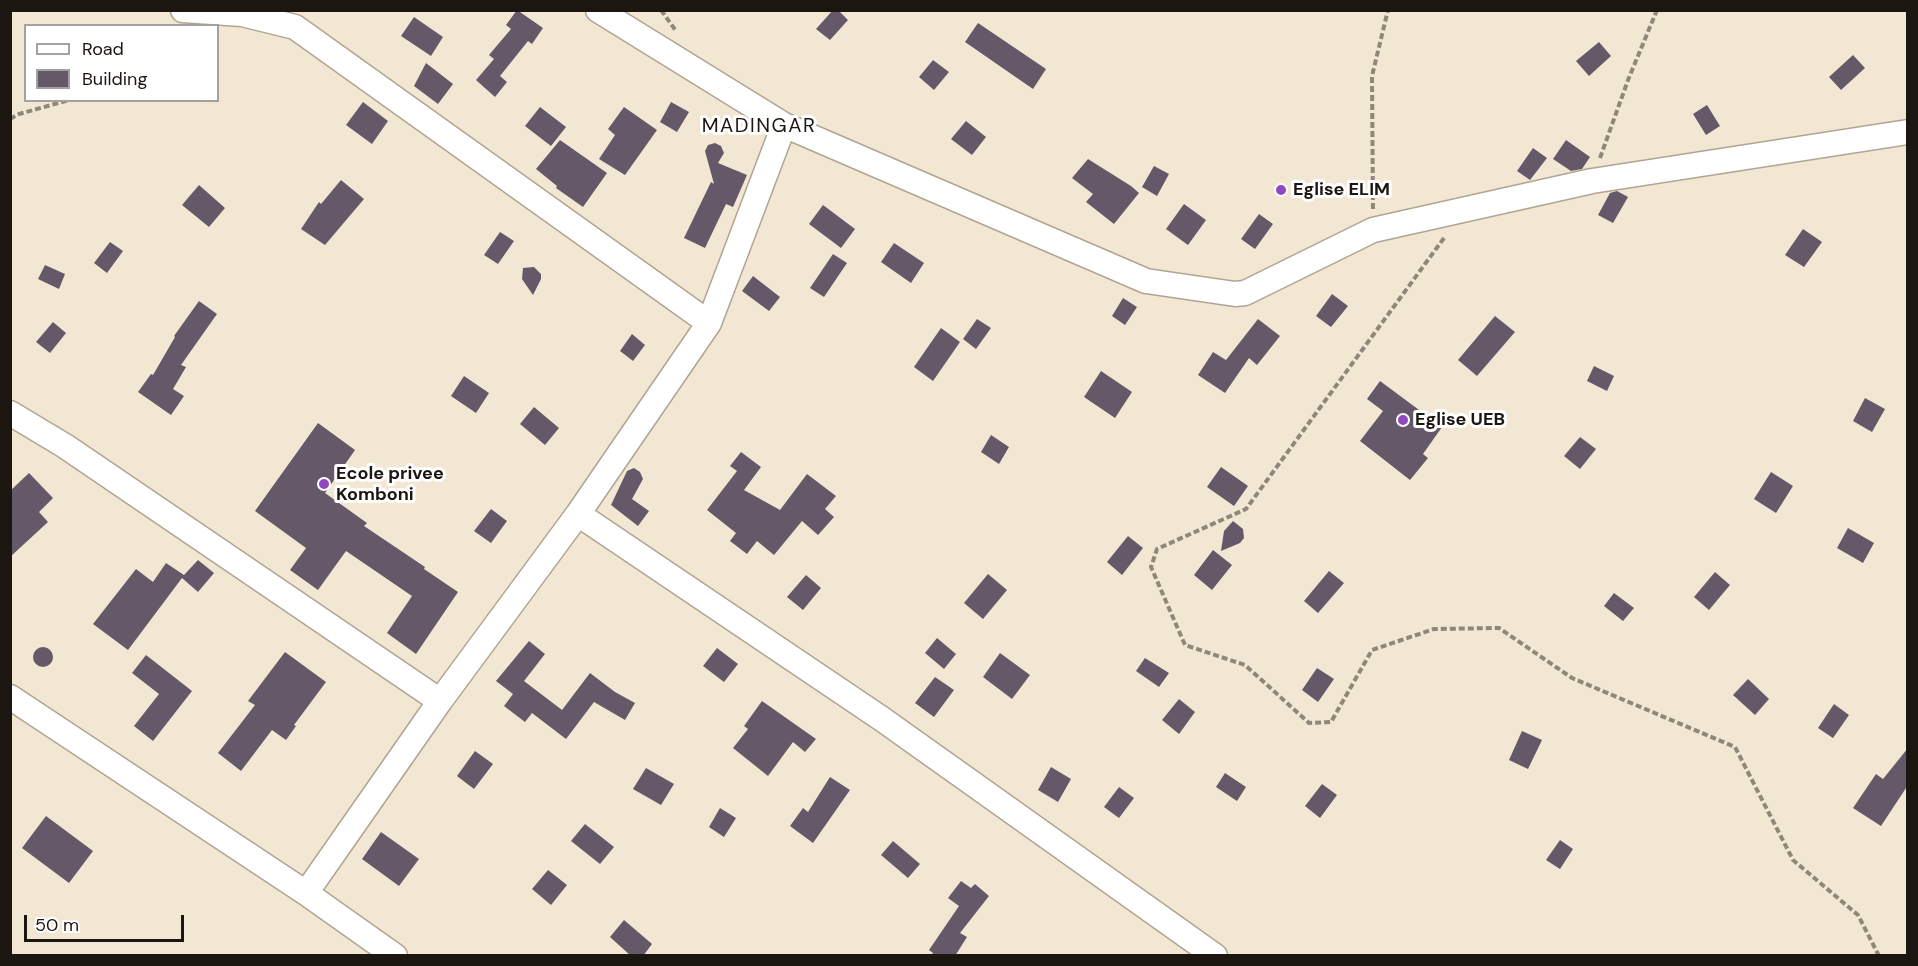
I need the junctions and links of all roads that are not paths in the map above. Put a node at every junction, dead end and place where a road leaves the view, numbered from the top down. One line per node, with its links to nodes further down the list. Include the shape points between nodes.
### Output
1 (183, 10): 5 (street, via 242,14 296,27)
2 (598, 10): 3 (street)
3 (784, 125): 4 (street, via 1146,281 1235,294 1245,293 1373,230 1592,182); 5 (street)
4 (1908, 132)
5 (709, 323): 7 (street)
6 (10, 413): 9 (street)
7 (578, 514): 9 (street); 12 (street, via 882,719)
8 (10, 697): 10 (street)
9 (440, 701): 10 (street)
10 (306, 893): 11 (street)
11 (395, 956)
12 (1215, 956)

